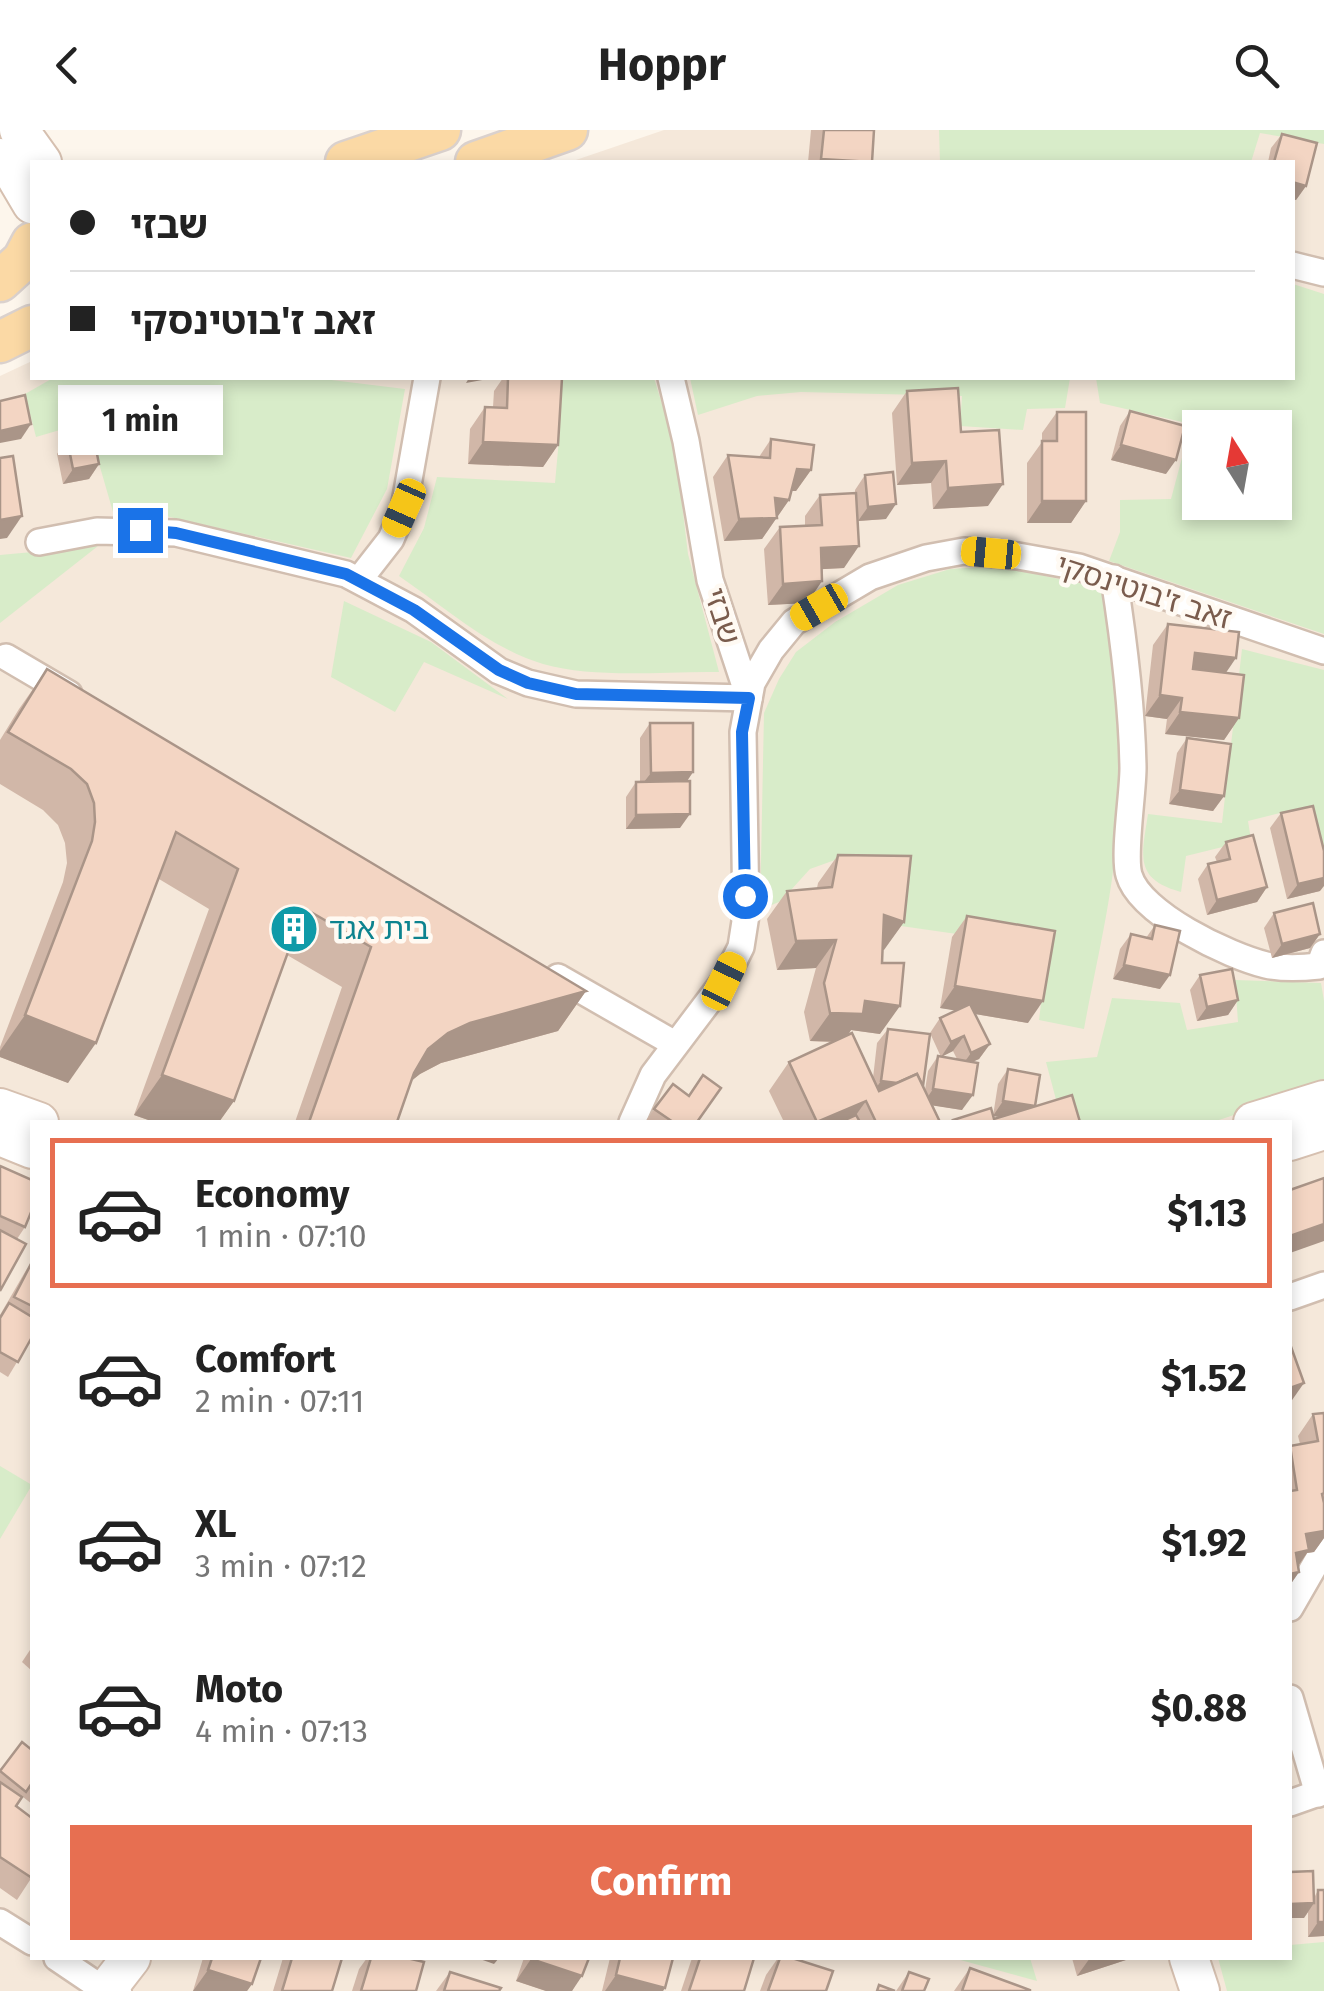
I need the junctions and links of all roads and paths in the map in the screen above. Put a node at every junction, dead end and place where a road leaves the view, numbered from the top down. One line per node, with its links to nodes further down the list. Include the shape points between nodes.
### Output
1 (18, 130): 5 (street)
2 (440, 130): 6 (main road)
3 (566, 130): 7 (main road)
4 (0, 158): 8 (street)
5 (40, 160)
6 (352, 160)
7 (482, 160)
8 (30, 201)
9 (30, 247): 13 (main road)
10 (1295, 267): 12 (street)
11 (30, 272): 13 (main road)
12 (1324, 273)
13 (0, 283)
14 (30, 327): 15 (main road)
15 (0, 342)
16 (427, 380): 20 (street, via 404,508)
17 (671, 380): 23 (street, שבזי, via 710,580)
18 (39, 542): 20 (street, via 97,530 176,533)
19 (1114, 578): 21 (street, זאב ז'בוטינסקי); 23 (street, זאב ז'בוטינסקי, via 1018,556 964,551 926,558 870,577 794,622 752,682); 25 (street, via 1128,665 1128,872 1136,890 1228,954 1296,968 1319,966)
20 (358, 580): 23 (street, via 528,683 576,694)
21 (1324, 651)
22 (6, 658): 24 (street)
23 (749, 698): 27 (street, שבזי, via 742,732 741,947 724,981)
24 (91, 707)
25 (1324, 953)
26 (535, 964): 27 (street)
27 (675, 1044): 31 (street, שבזי)
28 (1324, 1100): 32 (street)
29 (0, 1108): 30 (street)
30 (33, 1120)
31 (633, 1120)
32 (1259, 1120)
33 (1324, 1130): 35 (street)
34 (0, 1136): 36 (street)
35 (1292, 1140)
36 (30, 1148)
37 (1324, 1285): 38 (street)
38 (1292, 1296)
39 (1324, 1549): 40 (street)
40 (1292, 1605)
41 (1292, 1704): 42 (street)
42 (1321, 1793): 43 (street)
43 (1292, 1802)
44 (0, 1922): 45 (street)
45 (30, 1941)
46 (59, 1960): 49 (street)
47 (130, 1960): 49 (street)
48 (1190, 1960): 50 (street)
49 (108, 1990)
50 (1200, 1991)

